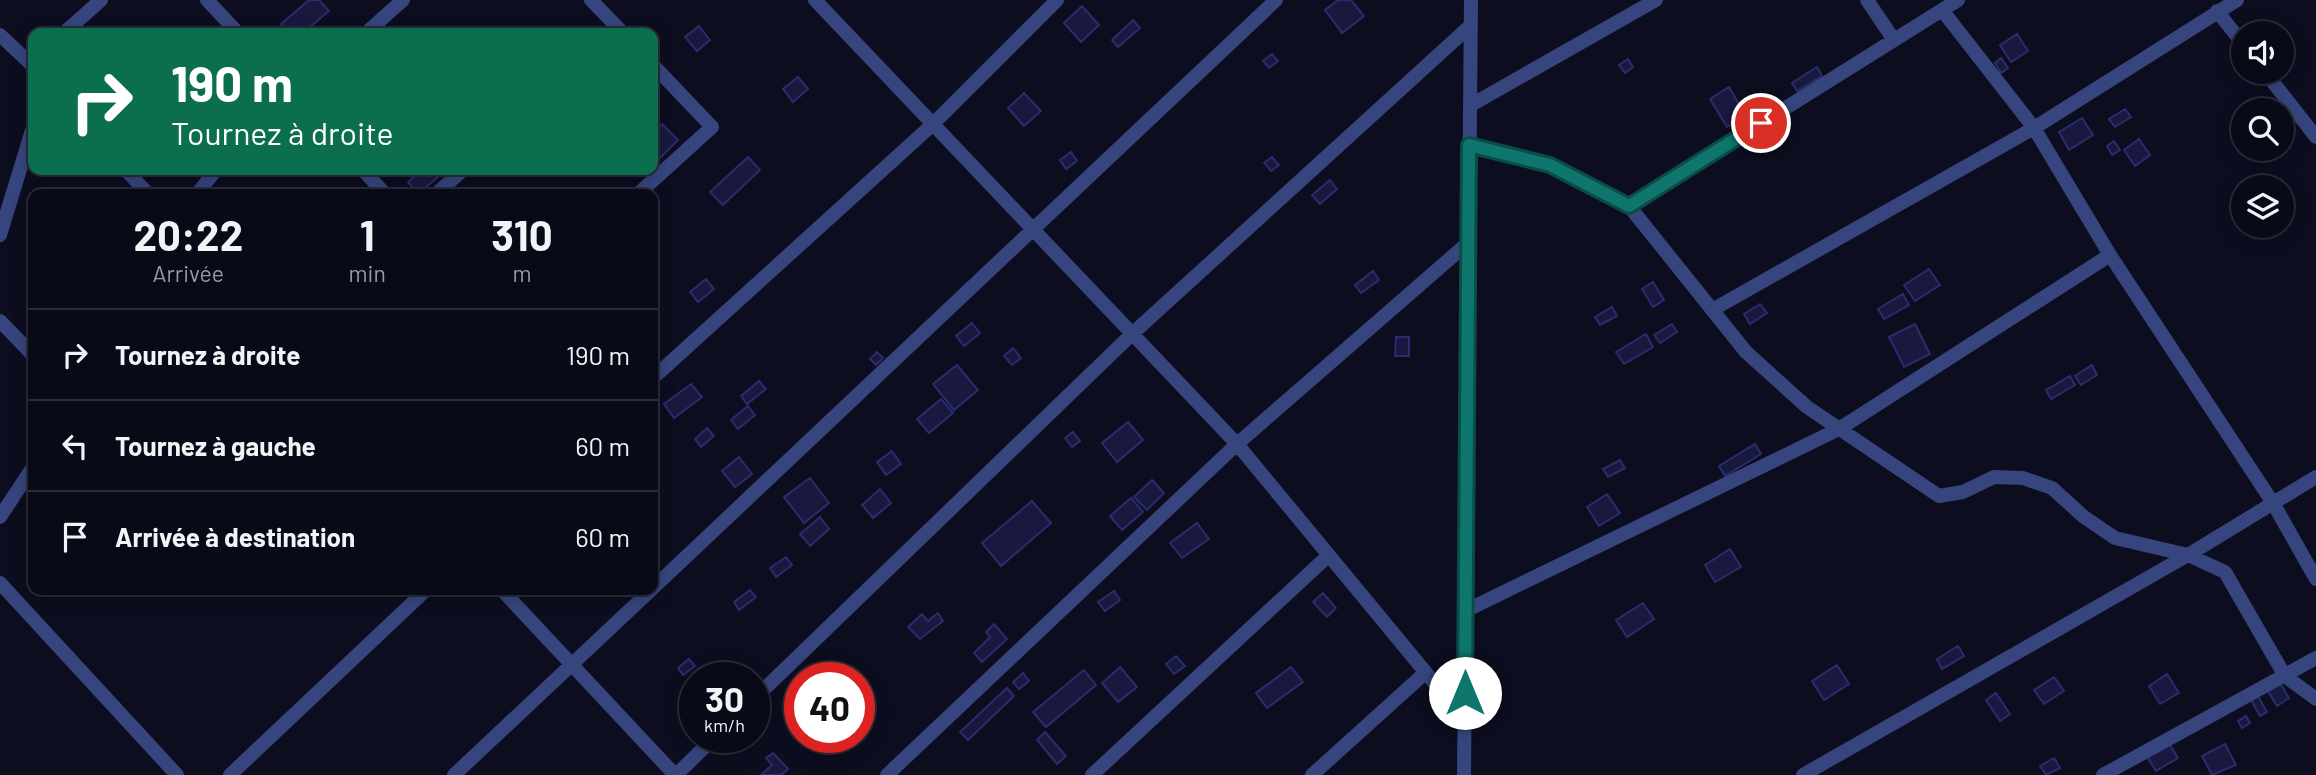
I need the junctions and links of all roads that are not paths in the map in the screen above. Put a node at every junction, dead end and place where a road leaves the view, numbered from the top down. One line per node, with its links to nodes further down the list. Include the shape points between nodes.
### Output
1 (101, 0): 16 (street)
2 (403, 0): 18 (street)
3 (591, 0): 19 (street)
4 (815, 0): 27 (street)
5 (1057, 0): 27 (street)
6 (1276, 0): 42 (street)
7 (1471, 0): 15 (street)
8 (1656, 0): 26 (street)
9 (1867, 0): 22 (street)
10 (1958, 0): 13 (street)
11 (2237, 0): 14 (street)
12 (211, 1): 17 (street)
13 (1942, 10): 22 (street); 28 (street)
14 (2217, 11): 20 (street); 28 (street)
15 (1469, 27): 26 (street); 48 (street)
16 (70, 28)
17 (234, 28)
18 (372, 28)
19 (616, 28)
20 (2231, 29)
21 (0, 35): 23 (street)
22 (1894, 40): 41 (street)
23 (28, 61)
24 (658, 70): 40 (street, via 712,127)
25 (2274, 84): 29 (street)
26 (1471, 105): 31 (street)
27 (932, 125): 42 (street); 50 (street)
28 (2034, 128): 45 (street); 46 (street)
29 (2316, 137)
30 (28, 143): 43 (street)
31 (1469, 145): 41 (street, via 1550,165); 44 (street)
32 (131, 175): 36 (street)
33 (212, 175): 37 (street)
34 (368, 175): 38 (street)
35 (457, 175): 39 (street)
36 (143, 189)
37 (201, 189)
38 (381, 189)
39 (442, 189)
40 (644, 189)
41 (1629, 206): 46 (street)
42 (1032, 227): 48 (street); 61 (street)
43 (0, 235)
44 (1469, 242): 52 (street); 65 (street)
45 (2110, 255): 51 (street); 55 (street)
46 (1712, 310): 51 (street, via 1746,352)
47 (0, 321): 49 (street)
48 (1132, 334): 52 (street); 70 (street)
49 (28, 350)
50 (658, 373)
51 (1839, 429): 58 (street, via 1939,496 1963,492 1994,477 2023,478 2052,488 2115,538); 65 (street)
52 (1237, 444): 57 (street); 78 (street)
53 (28, 475): 56 (street)
54 (2316, 477): 55 (street)
55 (2273, 503): 58 (street); 59 (street)
56 (0, 517)
57 (1329, 555): 68 (street); 79 (street)
58 (2188, 555): 69 (street, via 2225,572); 82 (street)
59 (2316, 579)
60 (0, 583): 74 (street)
61 (658, 583)
62 (421, 595): 75 (street)
63 (507, 595): 67 (street)
64 (646, 595): 67 (street)
65 (1465, 611): 72 (street)
66 (2316, 657): 69 (street)
67 (574, 663): 76 (street); 77 (street)
68 (1426, 673): 72 (street); 80 (street)
69 (2285, 676): 71 (street); 83 (street)
70 (770, 684)
71 (2316, 699)
72 (1465, 720): 81 (street)
73 (698, 753): 77 (street)
74 (177, 775)
75 (230, 775)
76 (454, 775)
77 (675, 775)
78 (887, 775)
79 (1091, 775)
80 (1312, 775)
81 (1464, 775)
82 (1803, 775)
83 (2104, 775)

